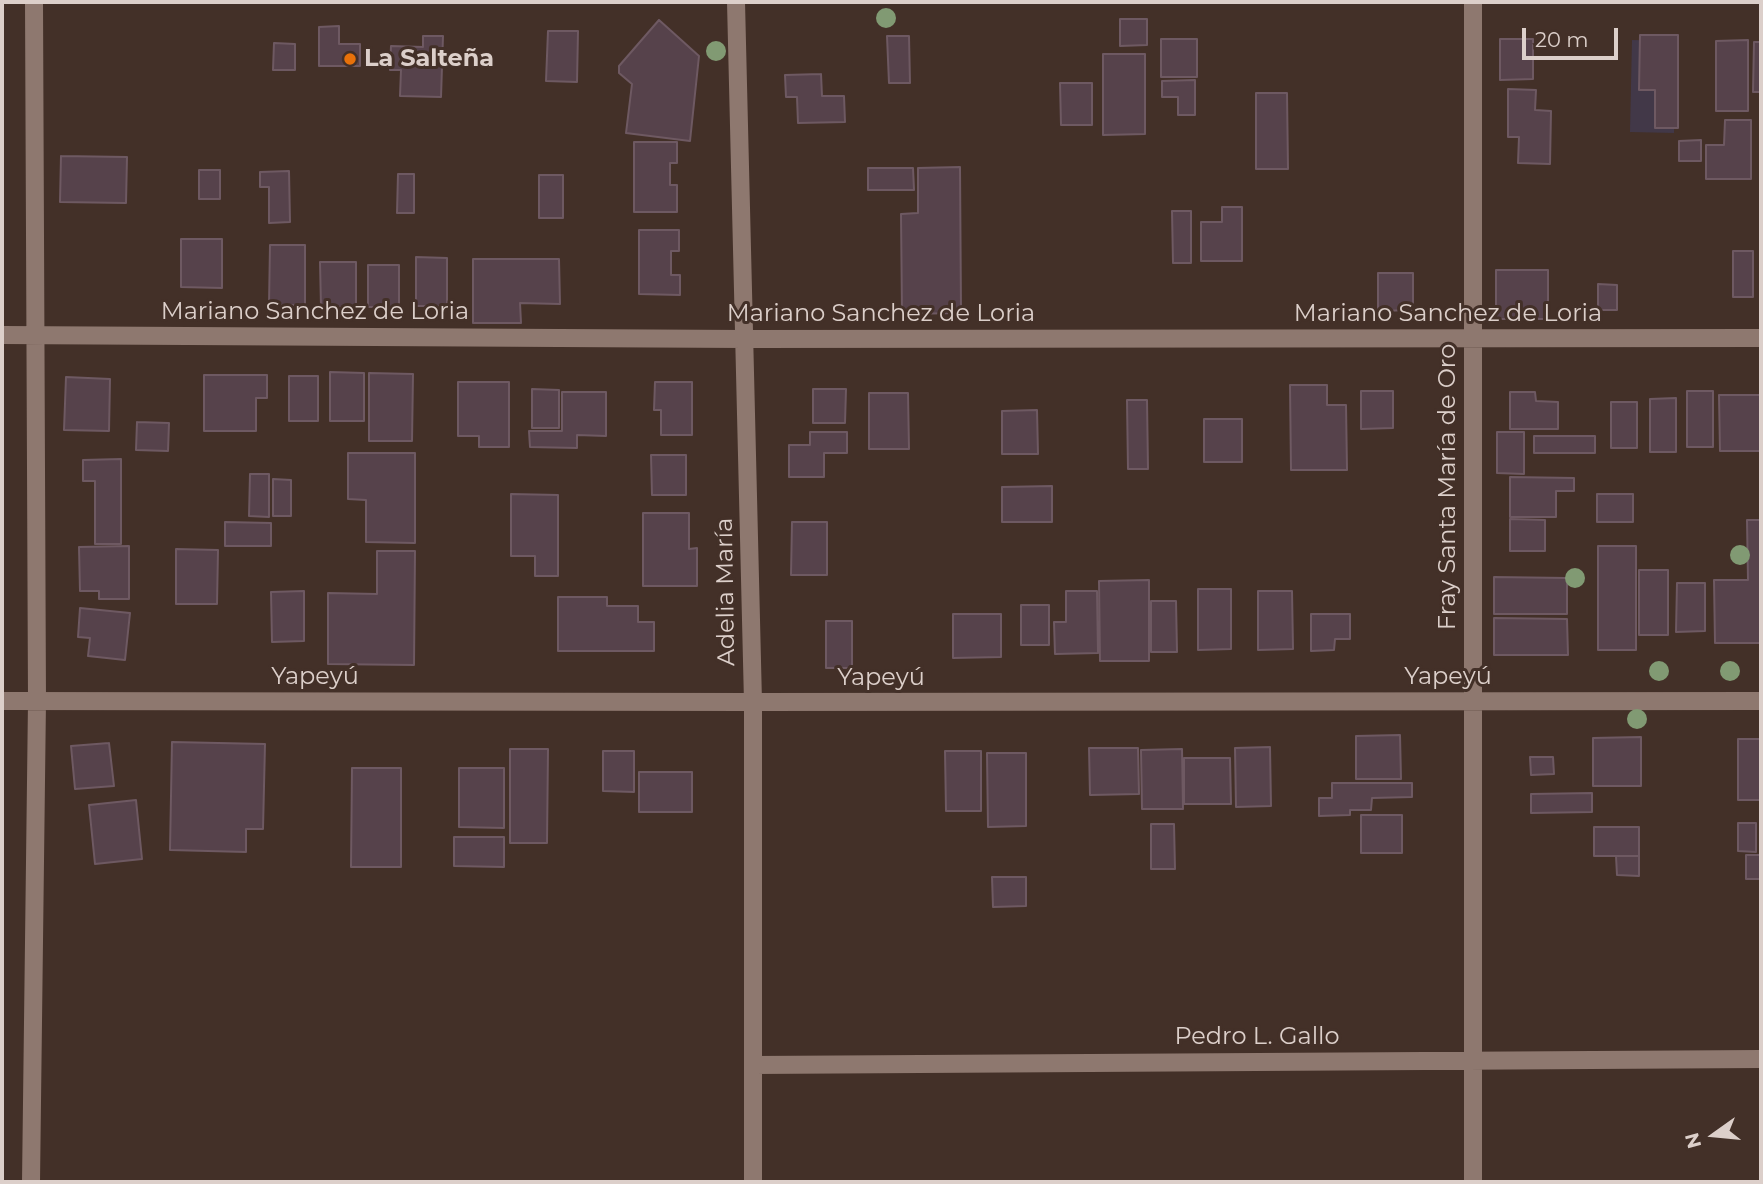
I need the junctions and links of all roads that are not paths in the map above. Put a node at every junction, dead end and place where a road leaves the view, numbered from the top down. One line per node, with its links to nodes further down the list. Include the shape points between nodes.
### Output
1 (34, 2): 5 (street)
2 (736, 2): 8 (street, Adelia María)
3 (1473, 2): 6 (street, Fray Santa María de Oro)
4 (2, 335): 5 (street, Mariano Sanchez de Loria)
5 (35, 335): 8 (street, Mariano Sanchez de Loria); 11 (street)
6 (1473, 338): 7 (street, Mariano Sanchez de Loria); 8 (street, Mariano Sanchez de Loria); 13 (street, Fray Santa María de Oro)
7 (1761, 338)
8 (745, 339): 12 (street, Adelia María)
9 (2, 701): 11 (street, Yapeyú)
10 (1761, 701): 13 (street, Yapeyú)
11 (37, 702): 12 (street, Yapeyú); 17 (street)
12 (753, 702): 13 (street, Yapeyú); 16 (street, Adelia María)
13 (1473, 702): 15 (street, Fray Santa María de Oro)
14 (1761, 1059): 15 (street, Pedro L. Gallo)
15 (1473, 1060): 16 (street, Pedro L. Gallo); 19 (street, Fray Santa María de Oro)
16 (753, 1065): 18 (street, Adelia María)
17 (31, 1182)
18 (753, 1182)
19 (1473, 1182)

